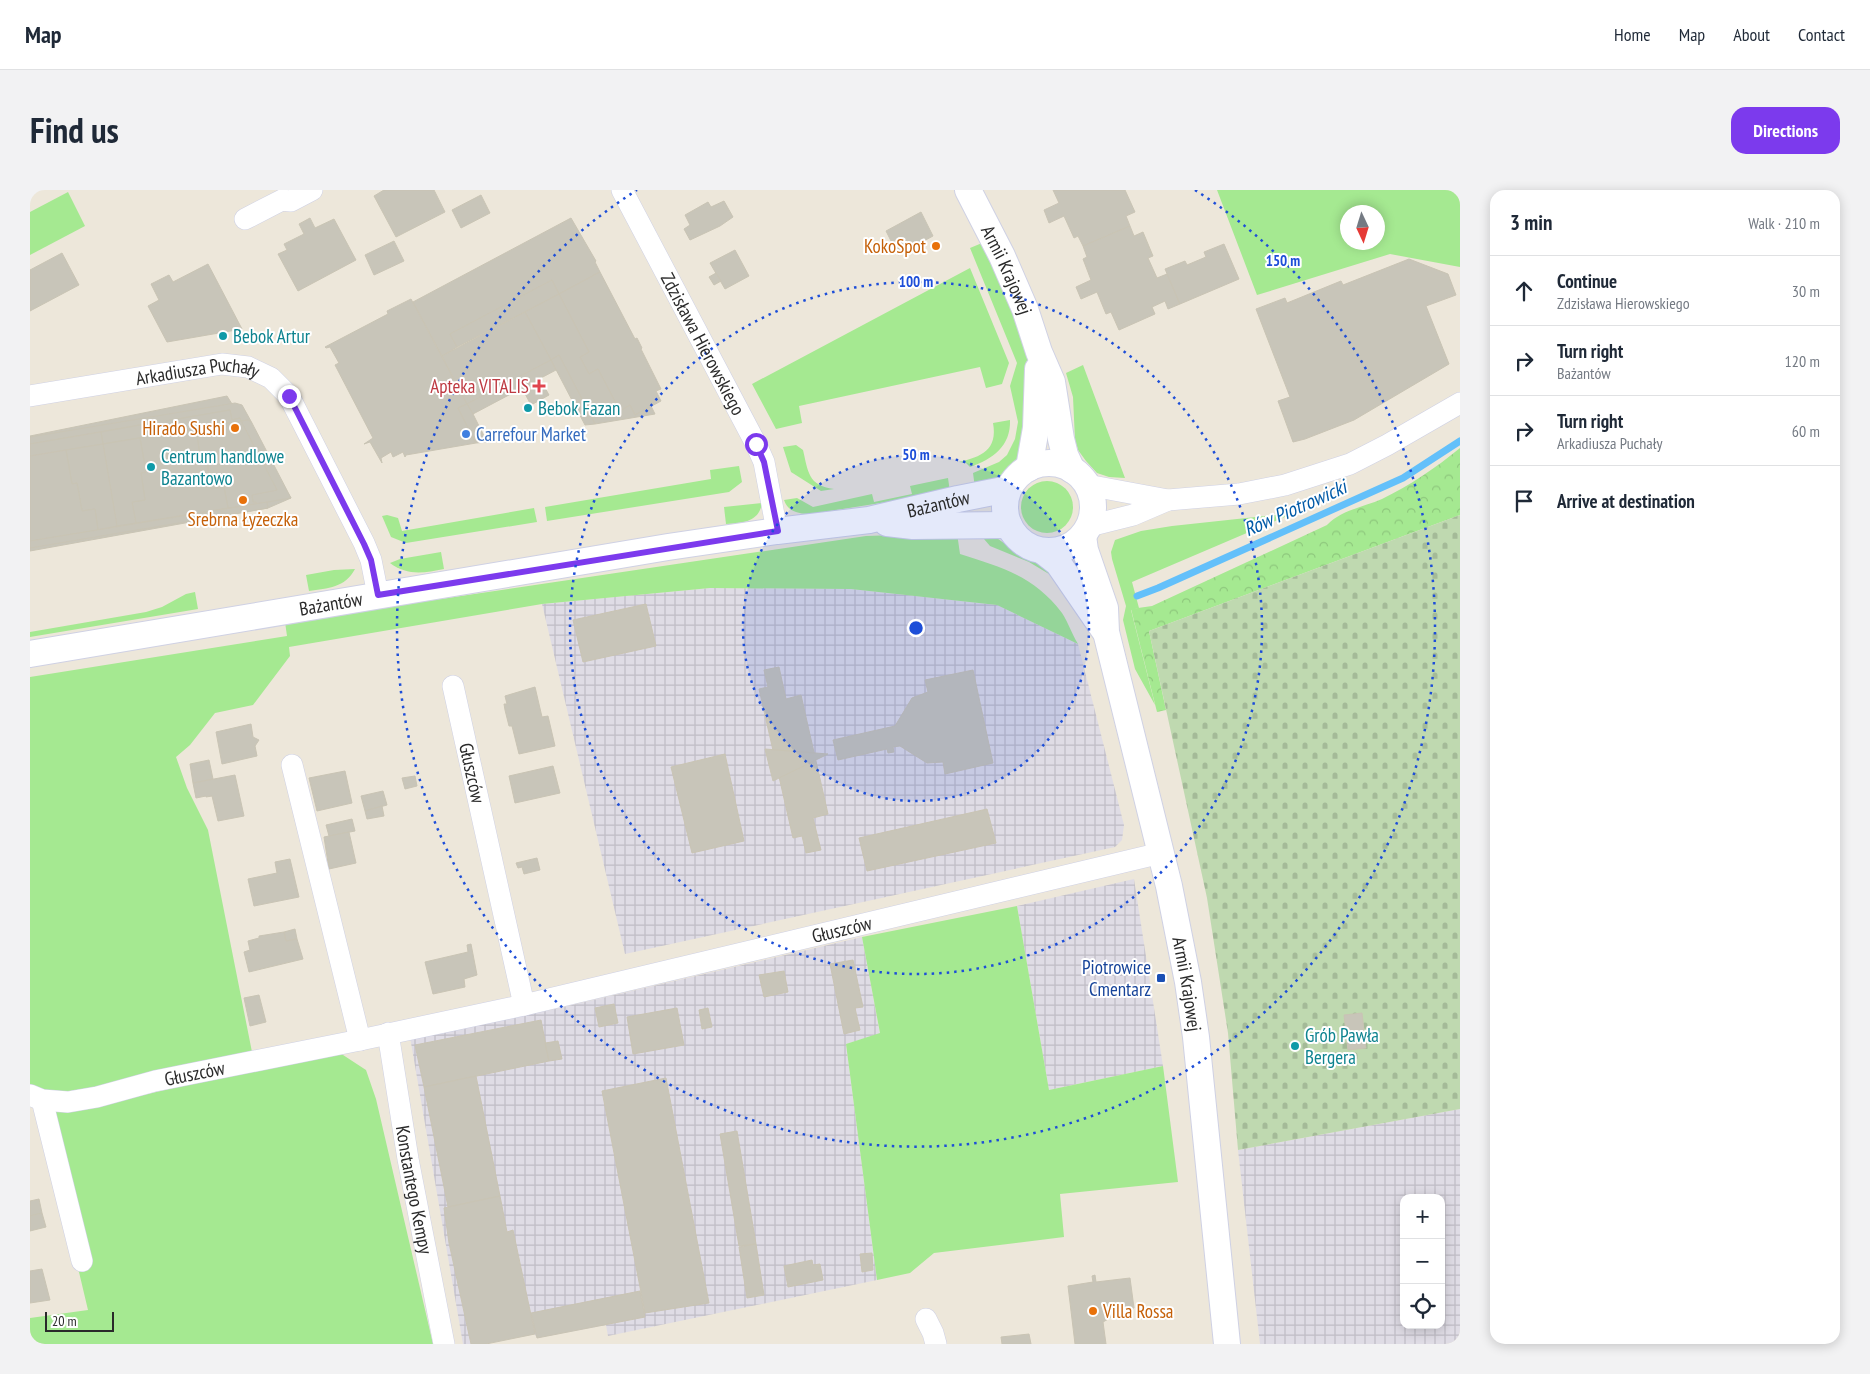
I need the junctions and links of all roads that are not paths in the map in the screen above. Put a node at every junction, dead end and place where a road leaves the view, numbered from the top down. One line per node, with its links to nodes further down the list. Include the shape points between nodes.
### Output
1 (312, 190): 4 (street, via 291,201 282,200)
2 (622, 190): 14 (street, Zdzisława Hierowskiego, via 756,444 764,462)
3 (968, 190): 5 (street, Armii Krajowej, via 1002,256)
4 (245, 219)
5 (1039, 352): 8 (street, Armii Krajowej, via 1037,417); 9 (street, Armii Krajowej, via 1052,382 1065,455)
6 (30, 396): 17 (street, Arkadiusza Puchały, via 222,364 248,368 271,378 289,396 364,544 371,560)
7 (1460, 403): 11 (street, via 1350,464 1315,476 1247,493)
8 (1029, 468): 9 (street, via 1051,463 1062,465); 10 (street)
9 (1080, 478): 11 (street); 15 (street, via 1091,495 1093,506)
10 (1008, 489): 12 (street, Bażantów); 13 (street, via 1005,507)
11 (1168, 500): 15 (street)
12 (869, 520): 13 (street, Bażantów, via 913,526); 14 (street, Bażantów)
13 (1008, 526): 16 (street, via 1019,541)
14 (778, 531): 17 (street, Bażantów)
15 (1086, 531): 16 (street, via 1072,545); 18 (street, Armii Krajowej, via 1084,550 1105,608)
16 (1044, 552): 18 (street, Armii Krajowej, via 1058,563)
17 (378, 595): 19 (street, Bażantów)
18 (1106, 632): 22 (street, Armii Krajowej)
19 (30, 654)
20 (453, 686): 23 (street, Głuszców)
21 (292, 765): 25 (street)
22 (1161, 853): 23 (street, Głuszców); 31 (street, Armii Krajowej, via 1196,1037)
23 (524, 1005): 24 (street, Głuszców)
24 (388, 1033): 25 (street, Głuszców); 29 (street, Konstantego Kempy, via 408,1159)
25 (360, 1040): 26 (street, Głuszców, via 155,1081 97,1097 68,1102)
26 (36, 1097): 27 (street)
27 (82, 1261)
28 (926, 1319): 30 (street)
29 (444, 1344)
30 (936, 1344)
31 (1227, 1344)

